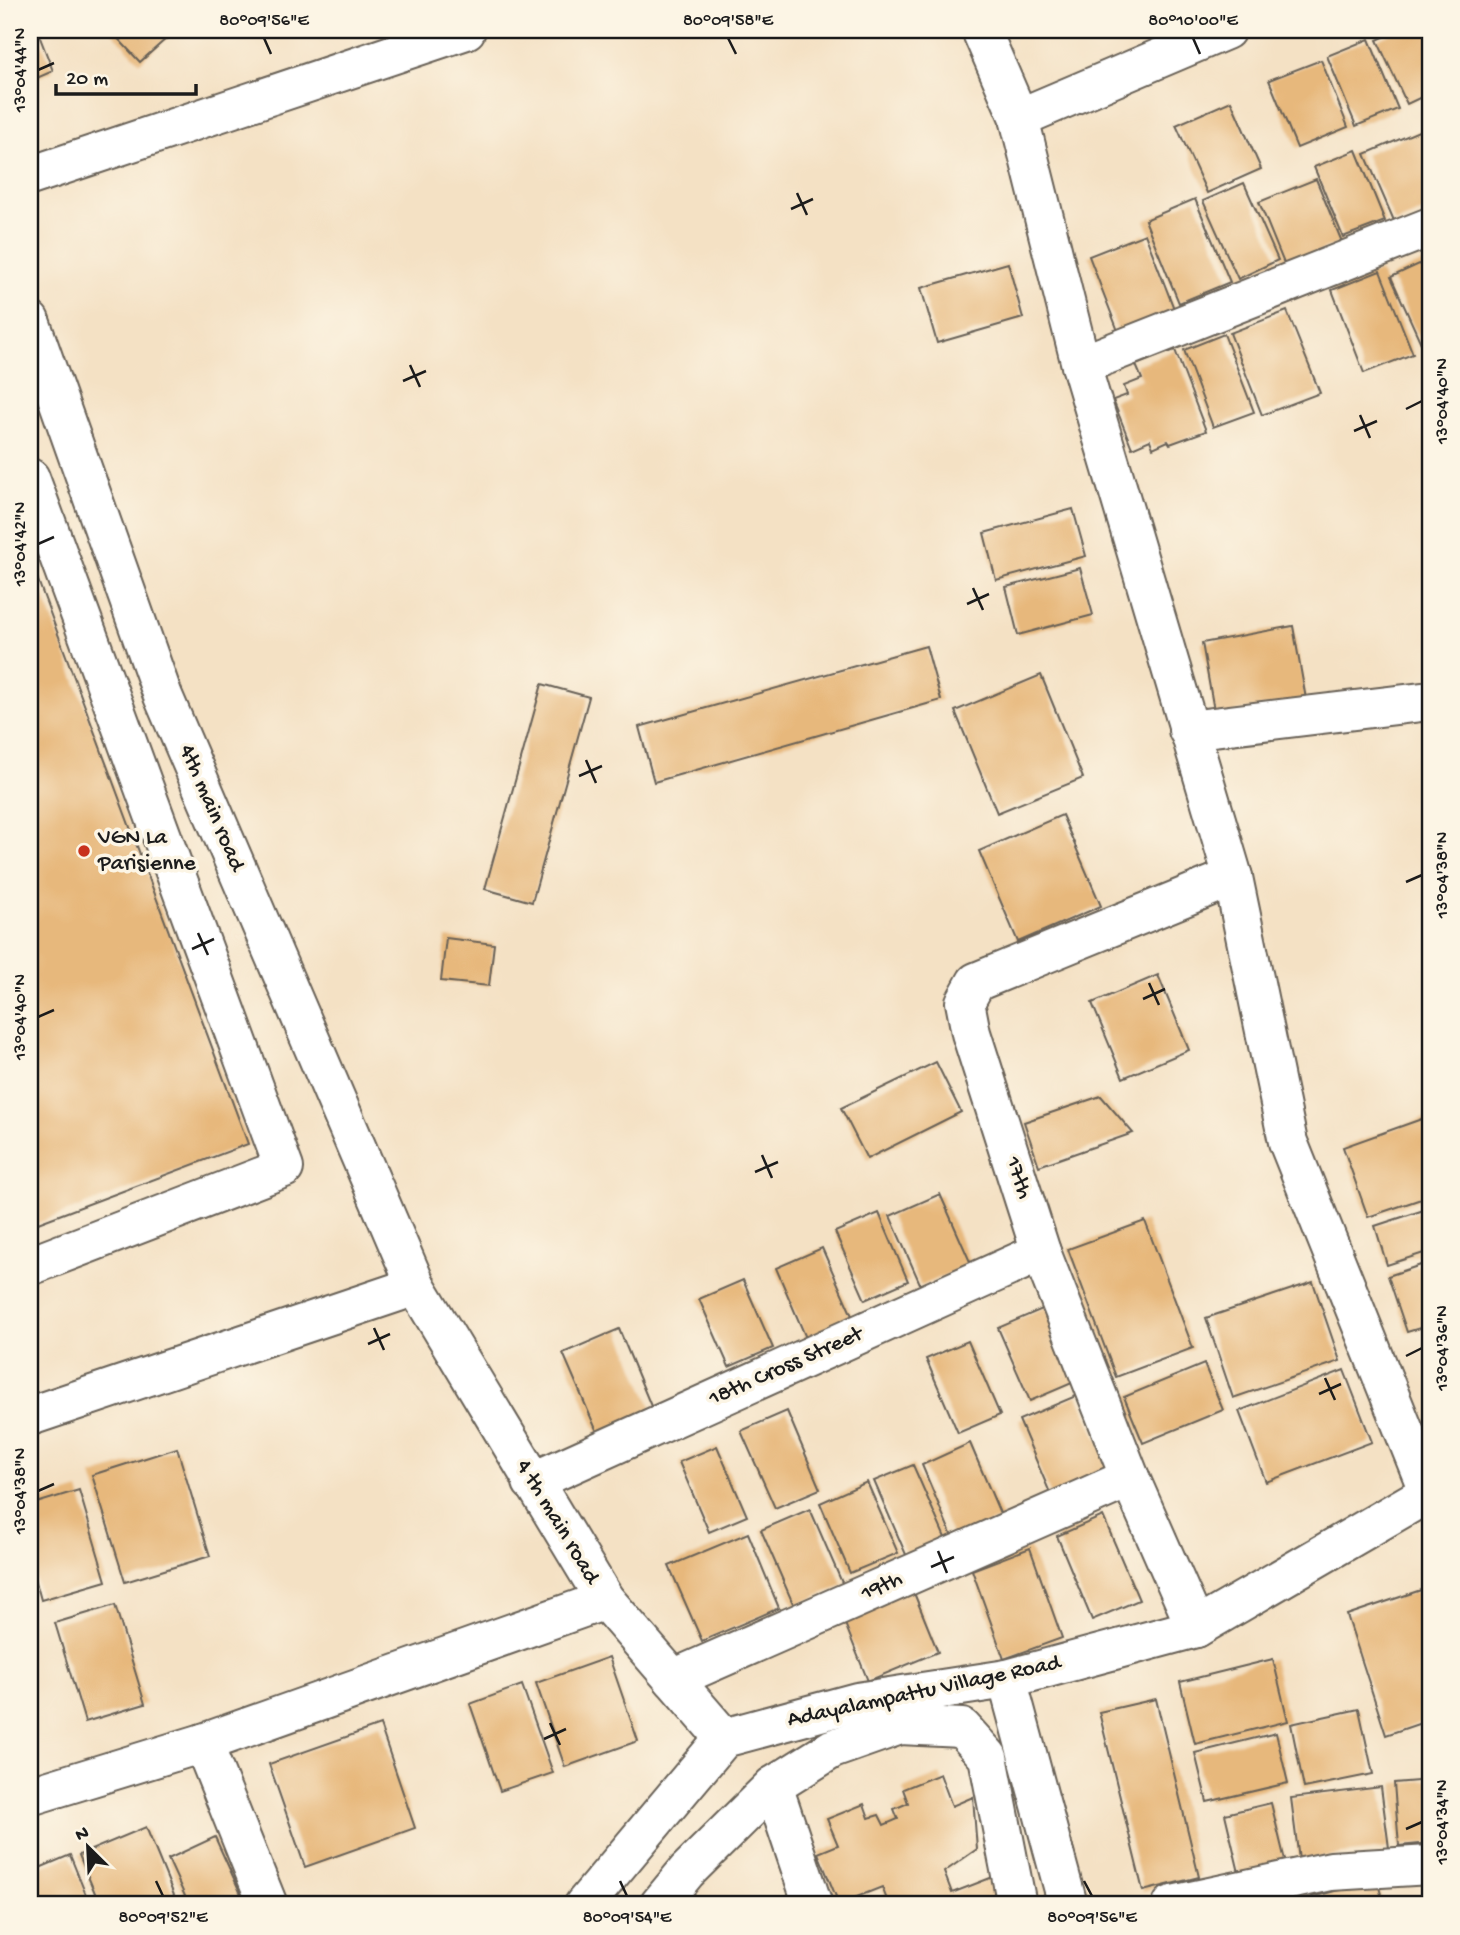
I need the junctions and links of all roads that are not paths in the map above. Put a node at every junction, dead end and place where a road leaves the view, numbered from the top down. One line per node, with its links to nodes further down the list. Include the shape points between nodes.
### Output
1 (466, 30): 5 (street)
2 (981, 30): 4 (street)
3 (1226, 30): 4 (street)
4 (1018, 118): 8 (street)
5 (30, 176)
6 (1430, 227): 8 (street)
7 (30, 321): 15 (street, 4th main road, via 163,696)
8 (1081, 365): 11 (street)
9 (30, 478): 14 (street, via 284,1168)
10 (1430, 701): 11 (street)
11 (1188, 730): 12 (street)
12 (1233, 877): 13 (street, 17th, via 976,982 965,1002); 19 (street, via 1288,1142)
13 (1041, 1252): 17 (street, 17th); 18 (street, 18th Cross Street)
14 (30, 1266)
15 (416, 1286): 16 (street); 18 (street, 4 th main road)
16 (30, 1416)
17 (1130, 1478): 21 (street, 17th); 22 (street, 19th)
18 (532, 1482): 20 (street, 4 th main road)
19 (1429, 1492): 21 (street, Adayalampattu Village Road)
20 (605, 1600): 22 (street, 4 th main road); 25 (street)
21 (1196, 1628): 23 (street, Adayalampattu Village Road)
22 (673, 1679): 24 (street, 4 th main road)
23 (1007, 1679): 24 (street, Adayalampattu Village Road, via 857,1702); 34 (street)
24 (724, 1738): 30 (street)
25 (203, 1743): 27 (street); 29 (street)
26 (773, 1786): 31 (street); 32 (street); 33 (street, via 832,1749 900,1725 962,1728 988,1757)
27 (30, 1796)
28 (1430, 1865): 35 (street, via 1331,1871)
29 (268, 1905)
30 (584, 1905)
31 (659, 1905)
32 (813, 1905)
33 (1017, 1905)
34 (1068, 1905)
35 (1172, 1905)

